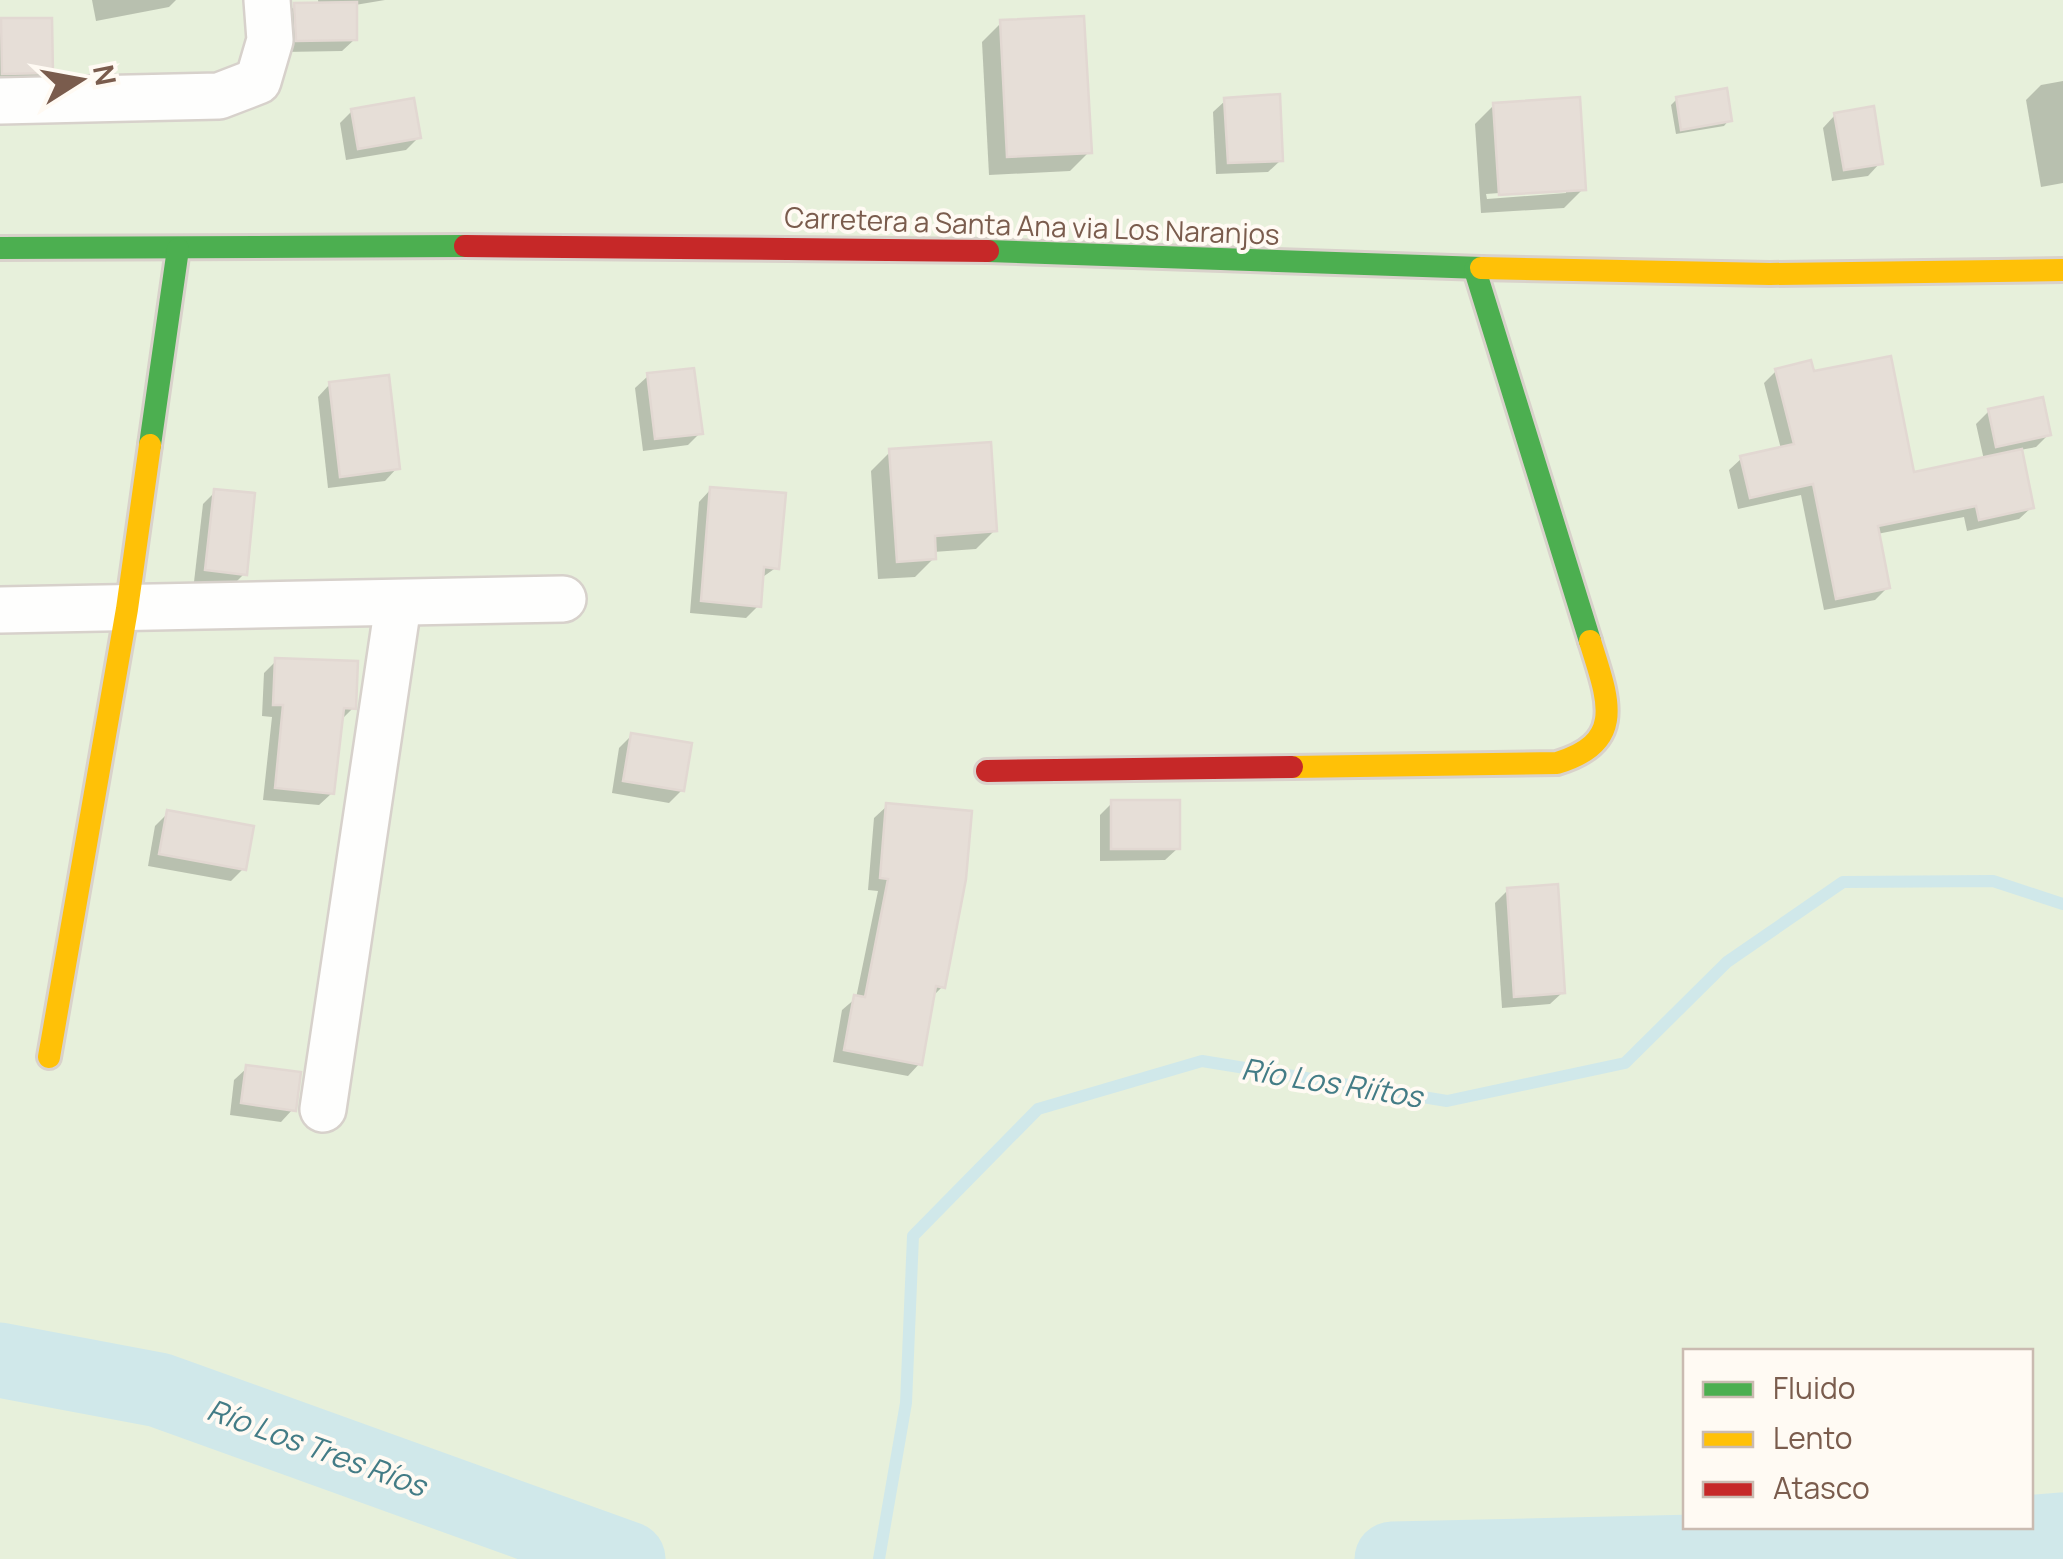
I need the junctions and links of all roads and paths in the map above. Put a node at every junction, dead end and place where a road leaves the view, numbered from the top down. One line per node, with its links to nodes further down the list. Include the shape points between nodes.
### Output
1 (267, 0): 2 (street, via 270,40 258,81 219,96)
2 (0, 101)
3 (0, 248): 4 (main road, Carretera a Santa Ana via Los Naranjos)
4 (178, 249): 5 (main road, Carretera a Santa Ana via Los Naranjos, via 886,248); 9 (main road)
5 (1476, 270): 6 (main road, Carretera a Santa Ana via Los Naranjos); 11 (main road, via 1607,696 1607,730 1589,754 1557,763)
6 (2063, 270)
7 (563, 599): 8 (street)
8 (398, 605): 9 (street); 13 (street)
9 (128, 609): 10 (street); 12 (main road)
10 (0, 610)
11 (986, 770)
12 (48, 1057)
13 (323, 1110)

